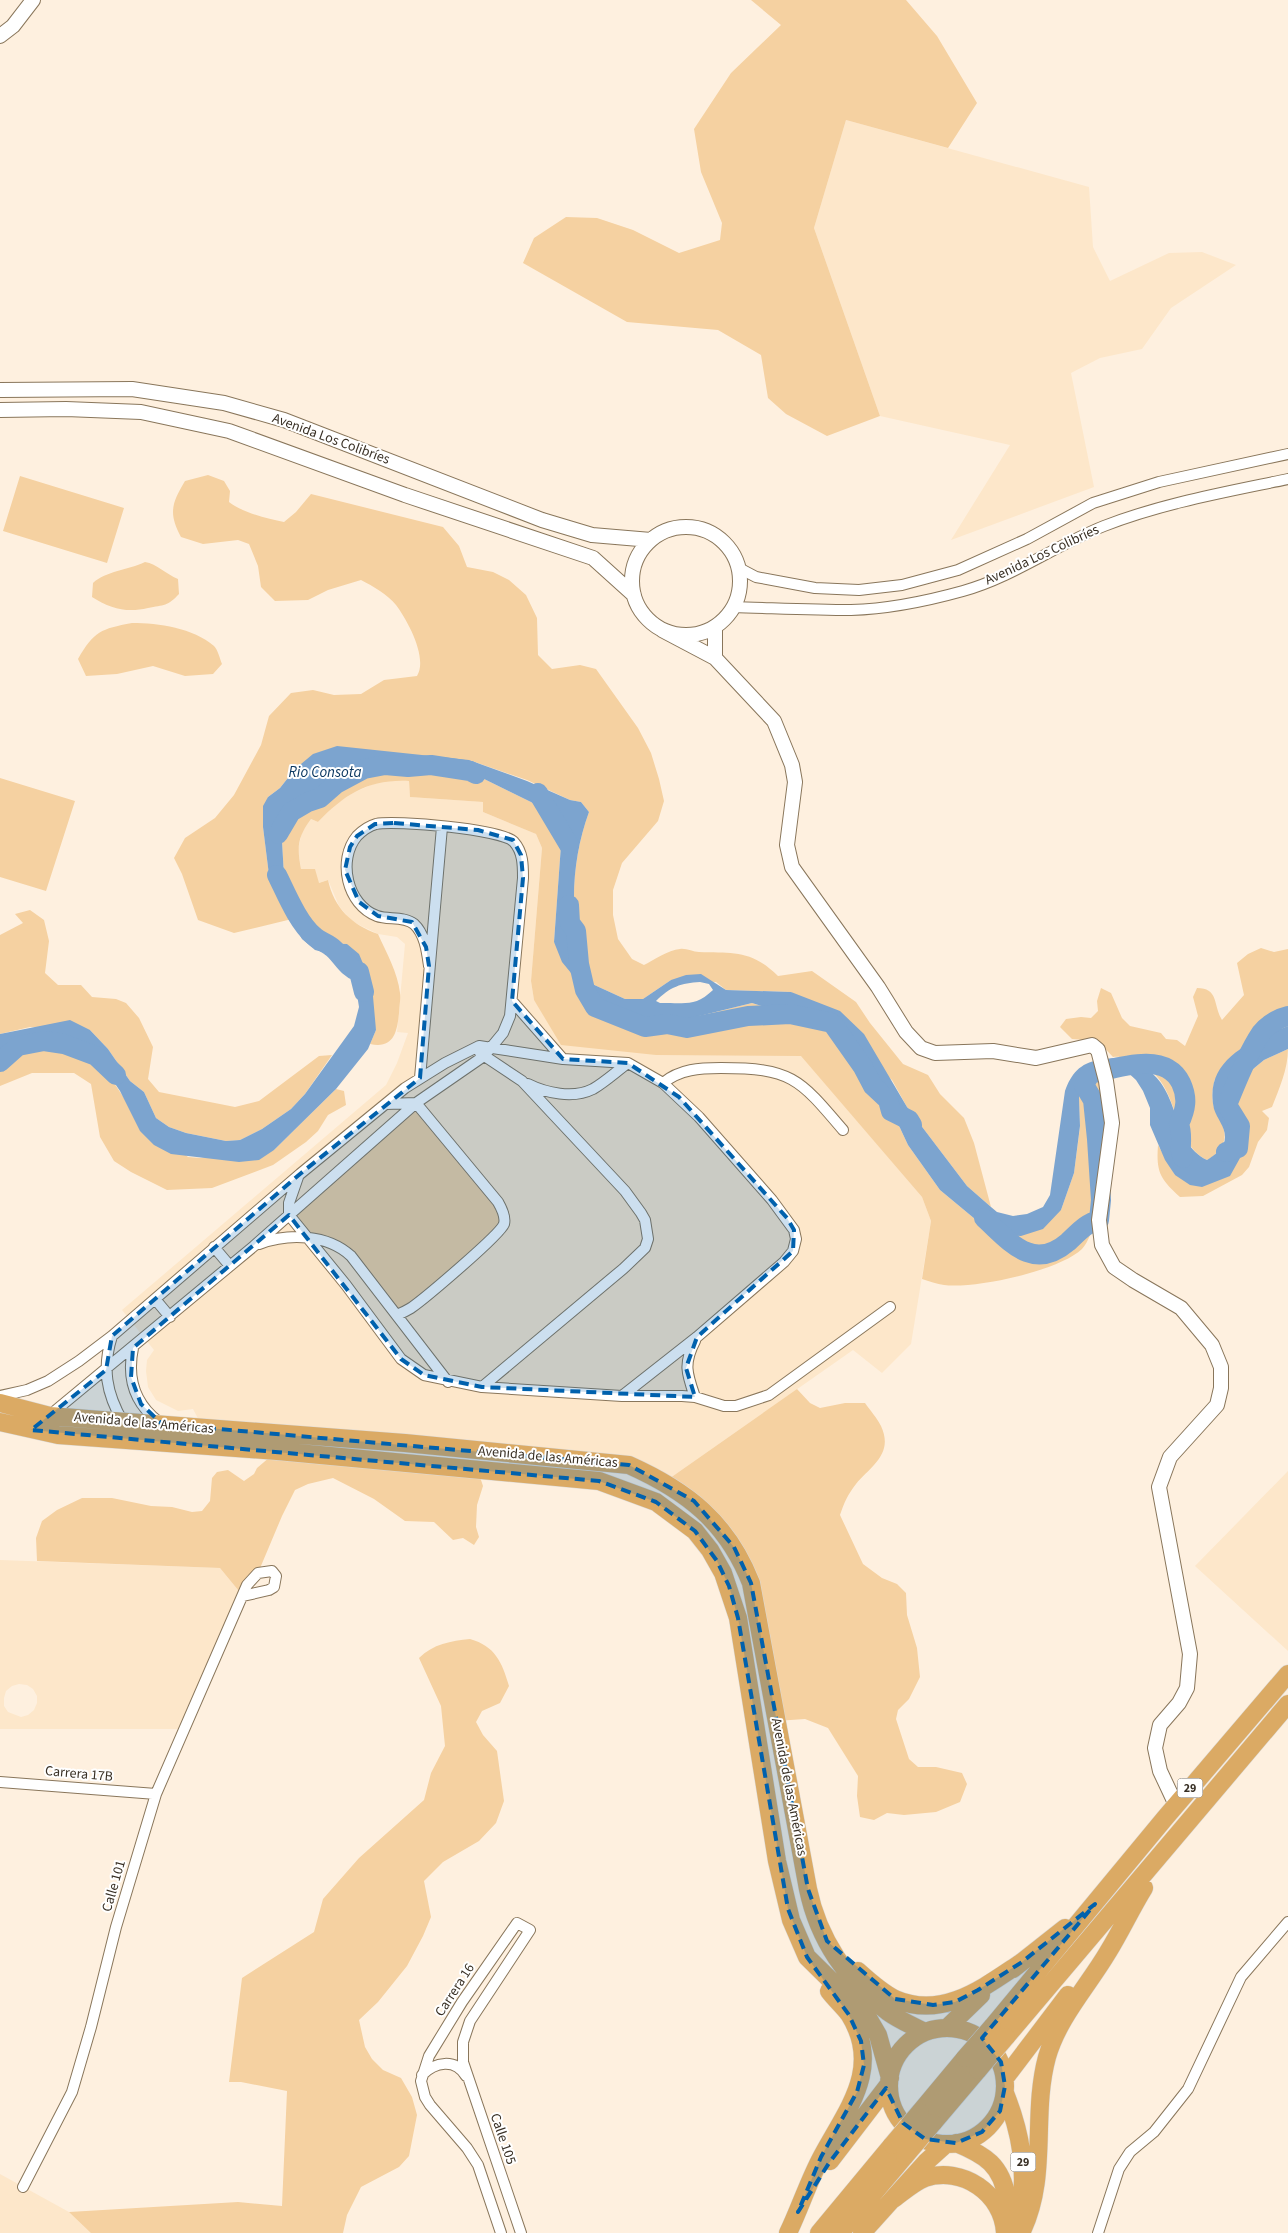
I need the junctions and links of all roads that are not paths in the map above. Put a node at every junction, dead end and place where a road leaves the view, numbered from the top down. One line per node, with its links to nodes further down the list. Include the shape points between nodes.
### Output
1 (33, 0): 2 (main road, via 13,26)
2 (0, 36)
3 (0, 390): 7 (main road, Avenida Los Colibríes, via 132,389 224,403 284,420 542,520 592,535)
4 (0, 410): 9 (main road, Avenida Los Colibríes, via 141,412 229,431 593,558)
5 (1288, 454): 8 (street, Avenida Los Colibríes, via 1160,482 1093,503 1027,539 958,570 902,585 859,590 815,588 756,577)
6 (1288, 479): 10 (street, Avenida Los Colibríes, via 1164,506 1106,525 1011,573 964,591 913,603 852,610)
7 (651, 540): 8 (main road, via 680,528 703,531 723,542 733,554); 9 (main road, via 634,565)
8 (738, 568): 10 (main road, via 740,582)
9 (634, 595): 12 (main road, via 640,610)
10 (733, 607): 11 (main road)
11 (715, 627): 12 (main road, via 698,634 680,635); 13 (main road)
12 (662, 630): 13 (main road)
13 (715, 658): 58 (main road, via 774,721 792,765 794,782 787,845 792,867 878,987 906,1032 921,1048 935,1053 993,1051 1036,1058 1092,1045 1098,1050 1112,1123 1099,1220 1102,1245 1114,1266 1182,1308 1212,1345 1220,1367 1221,1388 1217,1405 1170,1457 1159,1487 1190,1654 1187,1688 1160,1725 1156,1748 1160,1772)
14 (442, 827): 15 (street); 15 (street, via 375,824 358,836 346,858 348,882 359,902 368,912 378,916 412,922 422,937); 16 (street, via 506,836 513,840 521,855 523,878)
15 (429, 966): 20 (street)
16 (512, 1001): 17 (street, via 503,1033); 18 (street)
17 (488, 1053): 18 (street); 20 (street, via 474,1047); 21 (street); 23 (street)
18 (563, 1059): 19 (street)
19 (628, 1063): 21 (street, via 586,1092 555,1093); 22 (street)
20 (420, 1078): 24 (street)
21 (522, 1081): 42 (street, via 625,1191 645,1220 648,1239 645,1248 623,1269)
22 (663, 1084): 25 (street, via 677,1074 696,1069 766,1069 806,1088); 38 (street, via 699,1117 772,1200 794,1230 796,1238 793,1251 784,1262)
23 (416, 1103): 24 (street); 27 (street); 35 (street, via 498,1202 504,1222 499,1232 473,1255 412,1307)
24 (386, 1104): 26 (street)
25 (843, 1130)
26 (300, 1174): 27 (street, via 289,1203); 31 (street)
27 (289, 1215): 28 (street); 29 (street); 30 (street)
28 (308, 1239): 29 (street); 30 (street, via 279,1238); 41 (street, via 401,1359 424,1375)
29 (321, 1240): 35 (street, via 341,1247 351,1256)
30 (254, 1246): 32 (street)
31 (214, 1247): 32 (street); 33 (street)
32 (230, 1266): 36 (street)
33 (155, 1299): 36 (street); 37 (street)
34 (890, 1308): 45 (street, via 769,1395 736,1406 724,1406)
35 (397, 1315): 41 (street)
36 (170, 1317): 39 (street)
37 (112, 1336): 40 (street); 43 (street, via 57,1376 27,1390)
38 (697, 1337): 44 (street); 45 (street, via 686,1368)
39 (133, 1348): 40 (street); 50 (street, via 130,1369 134,1391 146,1410)
40 (106, 1370): 47 (street); 49 (street, via 107,1388)
41 (448, 1382): 42 (street)
42 (482, 1387): 44 (street)
43 (0, 1396)
44 (622, 1396): 45 (street)
45 (695, 1397)
46 (0, 1403): 47 (highway, Avenida de las Américas)
47 (50, 1416): 49 (highway, Avenida de las Américas); 51 (highway)
48 (0, 1422): 51 (highway, Avenida de las Américas)
49 (123, 1422): 50 (highway, Avenida de las Américas); 52 (highway)
50 (162, 1424): 63 (highway, Avenida de las Américas, via 629,1465 694,1501 734,1548 751,1583 809,1894)
51 (31, 1430): 52 (highway, Avenida de las Américas, via 87,1438)
52 (152, 1441): 64 (highway, Avenida de las Américas, via 599,1481 656,1502 695,1531 720,1567 738,1618 777,1861 791,1920)
53 (243, 1596): 57 (street, Calle 101)
54 (1288, 1674): 58 (highway, 29)
55 (1288, 1704): 59 (highway, 29)
56 (0, 1782): 57 (street, Carrera 17B)
57 (156, 1794): 76 (street, Calle 101, via 72,2092)
58 (1176, 1805): 60 (highway, 29)
59 (1168, 1847): 61 (highway); 68 (highway, 29)
60 (1095, 1904): 65 (highway); 68 (highway, 29)
61 (1123, 1922): 73 (highway); 86 (highway, via 1109,1951 1059,2029 1048,2055 1041,2084 1038,2181 1030,2212)
62 (1288, 1922): 87 (street, via 1241,1977 1188,2089 1154,2132 1130,2152 1119,2169)
63 (827, 1942): 65 (highway, via 877,1987 911,2003 955,2002); 67 (highway, Avenida de las Américas, via 848,1975 867,1995 889,2013)
64 (808, 1957): 72 (highway, Avenida de las Américas, via 868,2016 878,2035); 78 (highway, via 830,1993 849,2015 861,2041 864,2065 857,2092 821,2157)
65 (1022, 1962): 66 (highway)
66 (947, 2028): 67 (highway, 29); 73 (highway, 29, via 964,2030 986,2042 996,2054)
67 (925, 2032): 72 (highway, 29, via 904,2047 895,2062)
68 (999, 2032): 75 (highway, 29, bridge)
69 (462, 2052): 70 (street, Carrera 16, via 470,2021 530,1930 516,1923 462,2002 429,2056); 71 (street, Calle 105)
70 (422, 2074): 71 (street, via 433,2066 449,2064 462,2071); 80 (street, via 424,2097 478,2165)
71 (467, 2079): 79 (street, Calle 105)
72 (890, 2081): 74 (highway, 29, via 893,2105 903,2123 932,2142); 78 (highway, via 829,2163)
73 (1005, 2086): 74 (highway, via 1000,2111 989,2126 974,2137); 86 (highway, 29, via 1022,2143 1024,2193)
74 (951, 2144): 77 (highway, via 926,2162); 85 (highway, 29, via 988,2160 997,2169 1004,2183 1009,2218)
75 (899, 2150): 82 (highway, 29); 83 (highway, 29)
76 (23, 2187)
77 (892, 2200): 84 (highway); 85 (highway, via 923,2178 961,2177 978,2184 990,2196)
78 (798, 2212): 81 (highway)
79 (520, 2229): 80 (street)
80 (501, 2232)
81 (788, 2233)
82 (819, 2233)
83 (840, 2233)
84 (862, 2233)
85 (1006, 2233)
86 (1019, 2233)
87 (1098, 2233)

